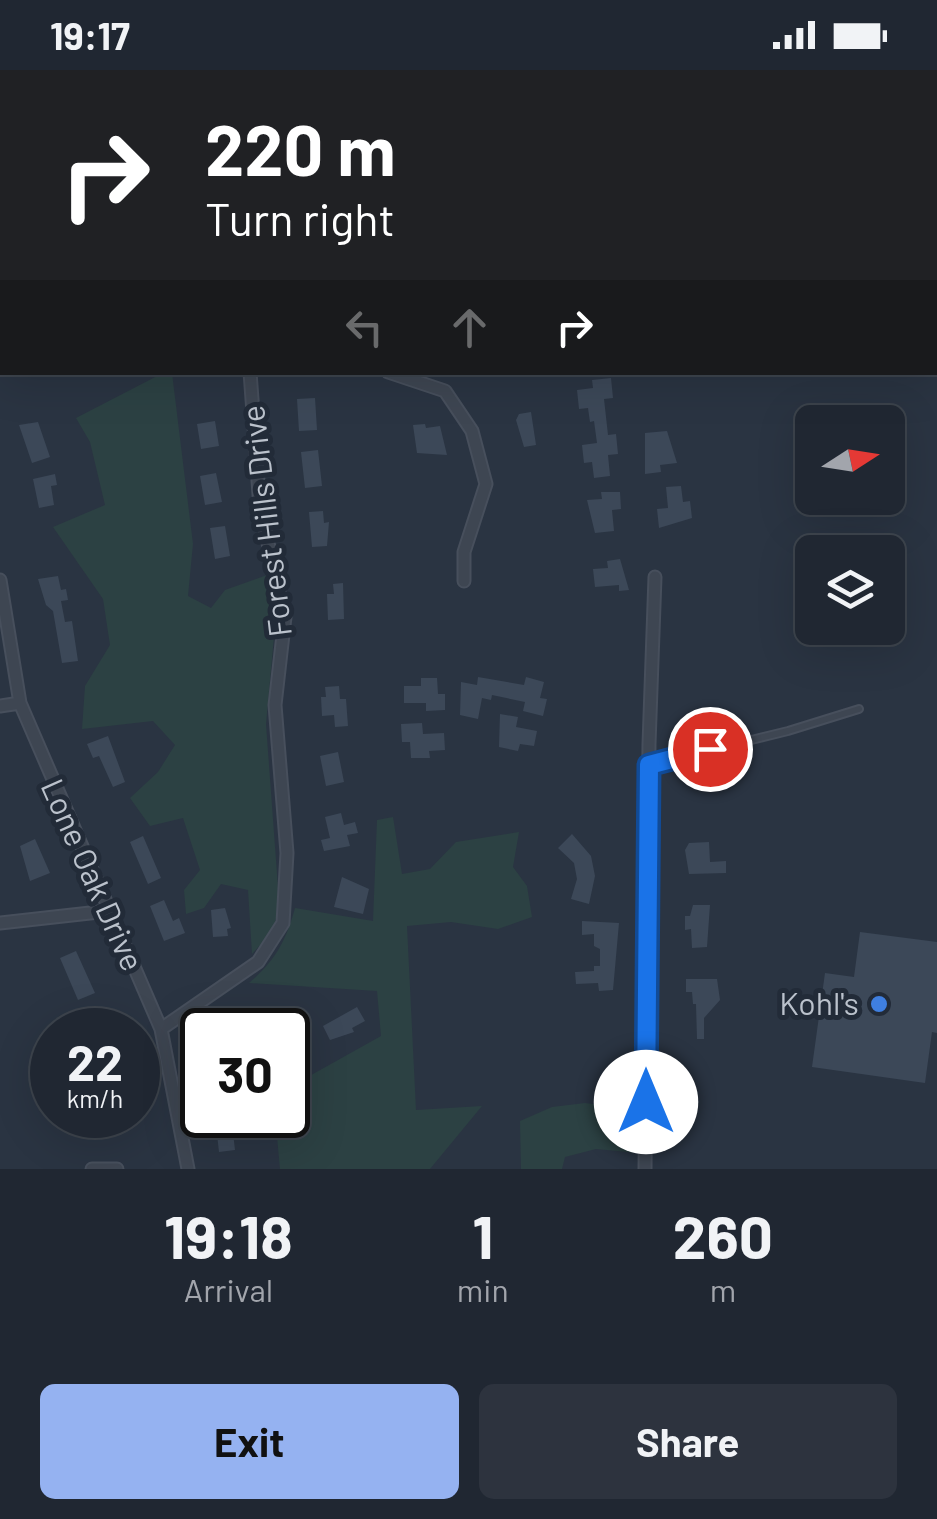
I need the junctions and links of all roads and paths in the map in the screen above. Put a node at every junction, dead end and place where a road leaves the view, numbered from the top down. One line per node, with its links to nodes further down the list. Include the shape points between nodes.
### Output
1 (250, 375): 13 (street, Forest Hills Drive, via 260,508 285,617 274,705 287,853 283,923 258,962)
2 (397, 375): 5 (street, via 445,391 472,431 486,484 464,552)
3 (655, 577): 9 (street)
4 (0, 580): 6 (street, Lone Oak Drive)
5 (464, 581)
6 (20, 703): 7 (street); 10 (street, Lone Oak Drive)
7 (0, 706)
8 (860, 709): 9 (lane)
9 (649, 765): 17 (street)
10 (108, 910): 11 (street); 12 (street, Lone Oak Drive)
11 (0, 923)
12 (151, 1008)
13 (160, 1029): 16 (street, Lone Oak Drive)
14 (92, 1169): 15 (street)
15 (118, 1169)
16 (188, 1169)
17 (645, 1169)

